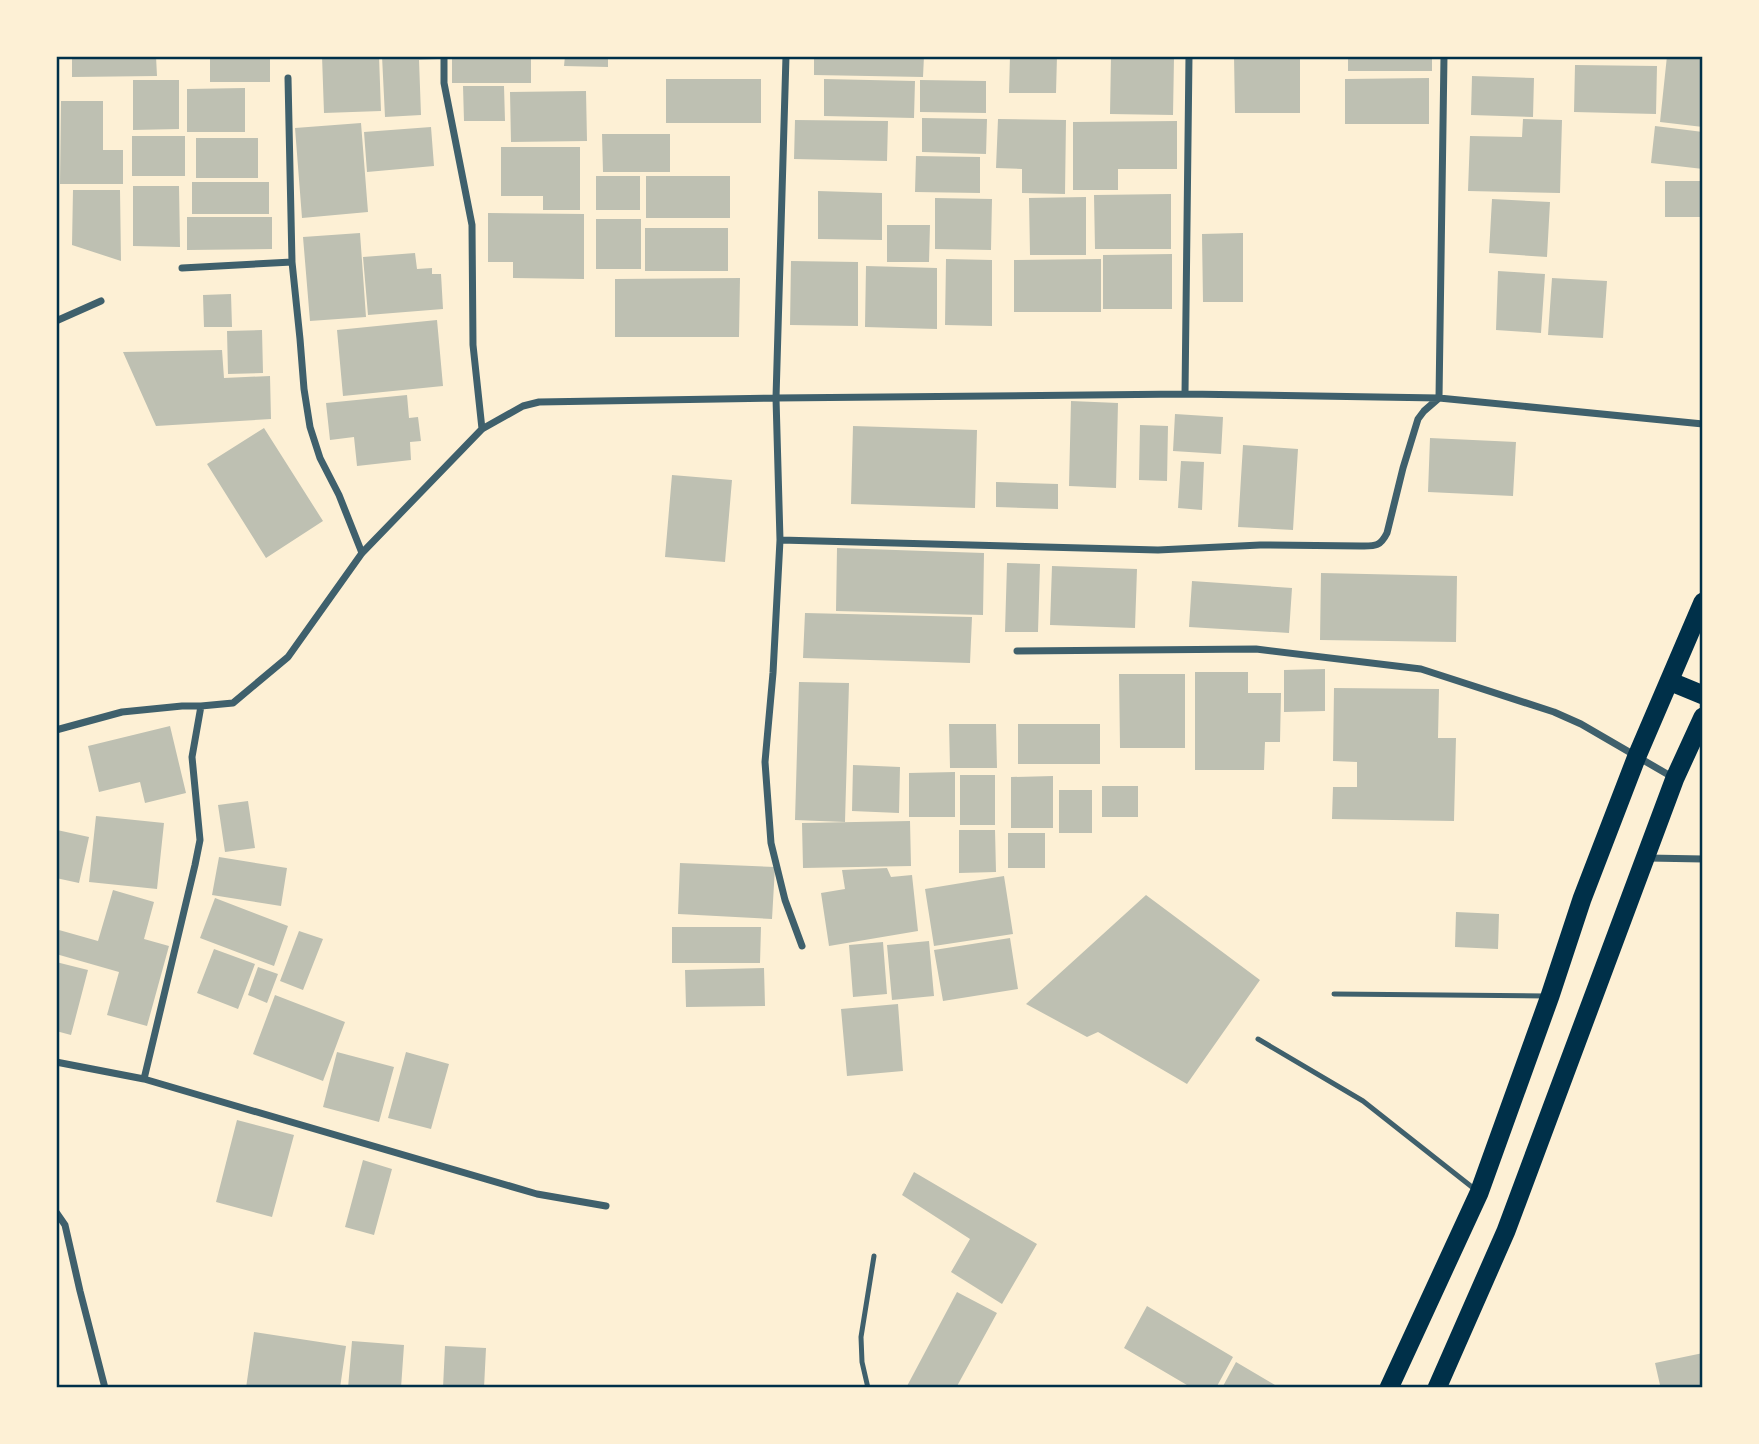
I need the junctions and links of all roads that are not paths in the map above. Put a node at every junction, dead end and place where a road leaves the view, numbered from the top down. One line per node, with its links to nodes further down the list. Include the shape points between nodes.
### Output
1 (444, 56): 14 (street, via 444,83 472,225 474,345)
2 (786, 56): 11 (street)
3 (1189, 56): 10 (street)
4 (1444, 56): 12 (street)
5 (288, 78): 6 (street)
6 (292, 262): 7 (street); 16 (street, via 310,427)
7 (181, 268)
8 (101, 301): 9 (street)
9 (56, 321)
10 (1185, 394): 11 (street); 12 (street)
11 (776, 398): 14 (street, via 539,402 523,405); 15 (street)
12 (1439, 398): 13 (street); 15 (street, via 1419,419 1387,533 1376,546 1158,550)
13 (1703, 425)
14 (482, 429): 16 (street)
15 (780, 540): 28 (street, via 765,762 767,803 771,843)
16 (362, 553): 21 (street, via 288,657 233,703)
17 (1703, 602): 19 (highway)
18 (1017, 651): 24 (street, via 1256,649 1420,668 1554,712)
19 (1669, 681): 20 (highway); 24 (highway)
20 (1703, 695)
21 (201, 706): 23 (street, via 121,712); 33 (street, via 192,757 200,840)
22 (1703, 717): 25 (highway)
23 (56, 730)
24 (1637, 756): 25 (street); 30 (highway)
25 (1675, 778): 26 (highway)
26 (1646, 858): 27 (street); 41 (highway, via 1506,1231)
27 (1703, 859)
28 (802, 946)
29 (1334, 994): 30 (lane)
30 (1550, 996): 34 (highway)
31 (1258, 1039): 34 (lane, via 1363,1101)
32 (56, 1062): 33 (street)
33 (144, 1079): 35 (street, via 537,1194)
34 (1479, 1193): 40 (highway)
35 (606, 1206)
36 (56, 1212): 38 (street, via 65,1224)
37 (874, 1256): 39 (lane, via 861,1337)
38 (105, 1388)
39 (868, 1388)
40 (1389, 1388)
41 (1437, 1388)

